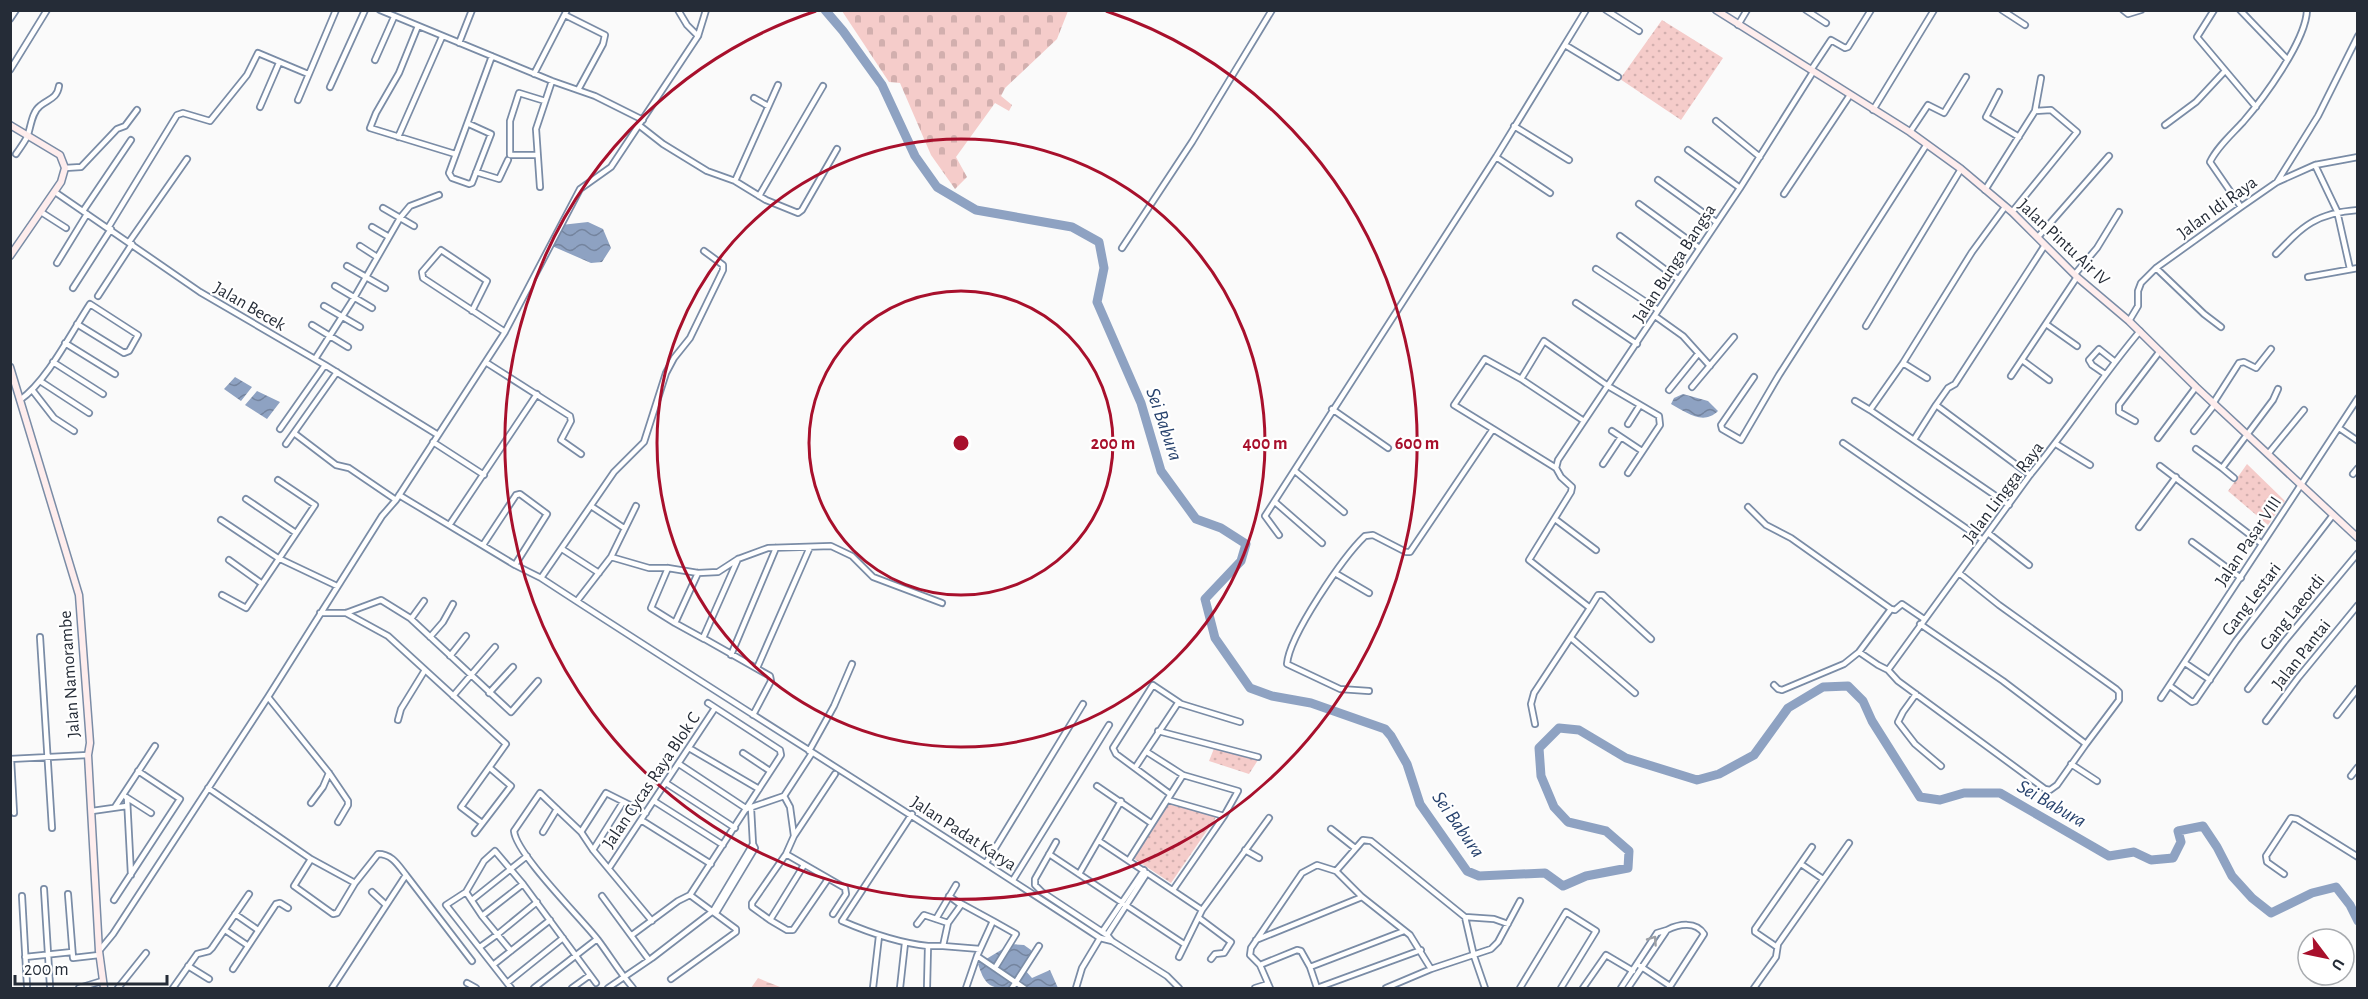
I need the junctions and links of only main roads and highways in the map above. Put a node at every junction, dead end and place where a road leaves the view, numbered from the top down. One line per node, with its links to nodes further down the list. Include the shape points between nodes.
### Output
1 (1716, 10): 5 (main road, Jalan Pintu Air IV, via 1910,132 1961,169 2012,212)
2 (10, 125): 3 (main road, via 60,155 65,168 55,192)
3 (10, 256)
4 (10, 367): 6 (main road, Jalan Namorambe, via 79,595)
5 (2358, 538)
6 (104, 988)

